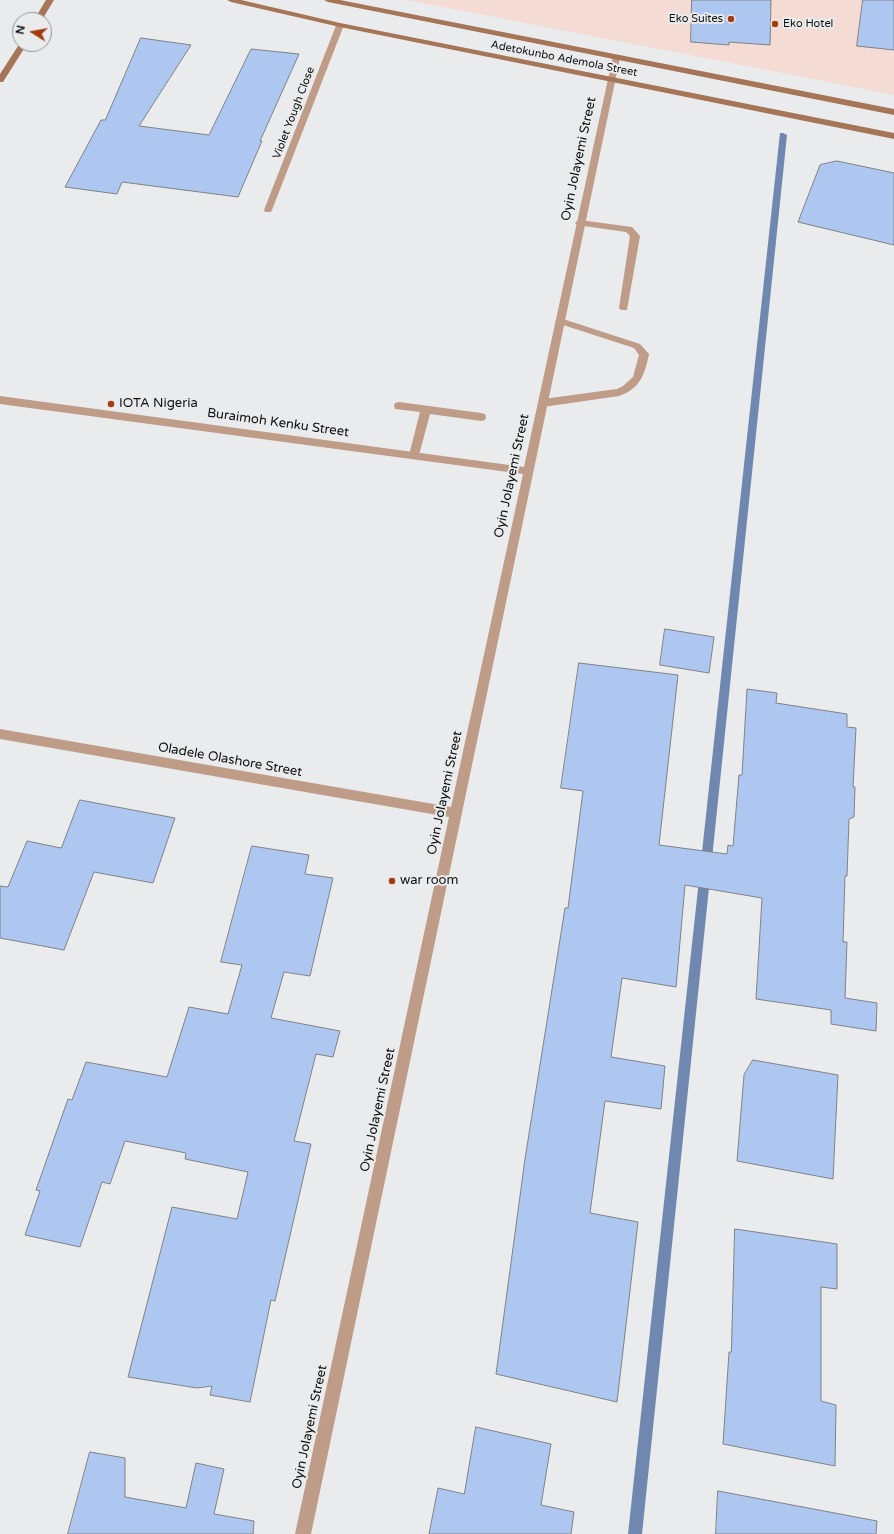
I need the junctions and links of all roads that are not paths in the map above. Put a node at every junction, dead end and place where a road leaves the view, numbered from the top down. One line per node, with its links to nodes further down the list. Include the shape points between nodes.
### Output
1 (50, 0): 4 (main road)
2 (231, 0): 5 (main road, Adetokunbo Ademola Street)
3 (328, 0): 7 (main road, Adetokunbo Ademola Street)
4 (43, 12)
5 (340, 25): 9 (main road, Adetokunbo Ademola Street); 12 (street, Violet Yough Close)
6 (17, 52): 8 (main road)
7 (616, 58): 9 (street, Oyin Jolayemi Street); 10 (main road, Adetokunbo Ademola Street)
8 (0, 80)
9 (611, 80): 11 (main road, Adetokunbo Ademola Street); 13 (street, Oyin Jolayemi Street)
10 (894, 112)
11 (894, 136)
12 (268, 210)
13 (580, 223): 14 (street, via 629,229 635,236); 15 (street, Oyin Jolayemi Street)
14 (624, 308)
15 (560, 320): 17 (street, Oyin Jolayemi Street); 17 (street, via 636,346 644,354 638,379 628,388 619,392)
16 (0, 400): 21 (street, Buraimoh Kenku Street)
17 (543, 403): 22 (street, Oyin Jolayemi Street)
18 (399, 406): 19 (street)
19 (426, 410): 20 (street); 21 (street)
20 (482, 417)
21 (414, 455): 22 (street, Buraimoh Kenku Street)
22 (529, 471): 24 (street, Oyin Jolayemi Street)
23 (0, 734): 24 (street, Oladele Olashore Street)
24 (456, 813): 25 (street, Oyin Jolayemi Street)
25 (303, 1534)

